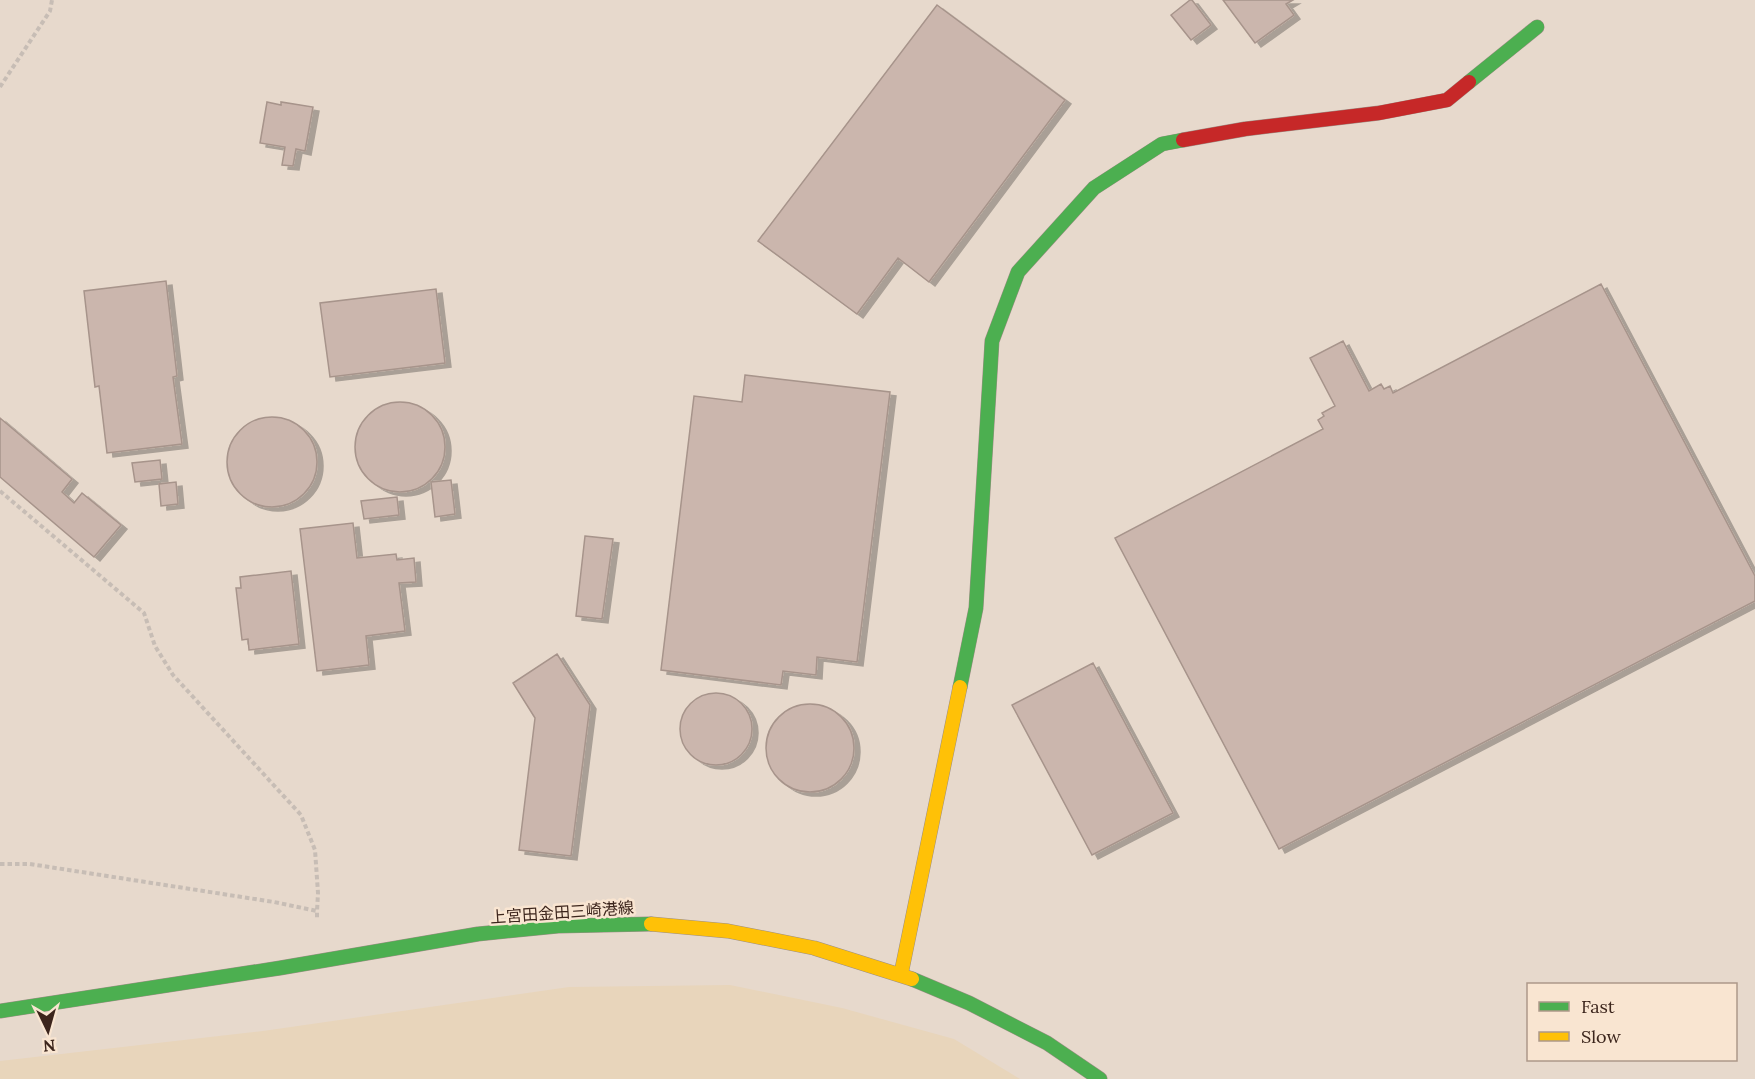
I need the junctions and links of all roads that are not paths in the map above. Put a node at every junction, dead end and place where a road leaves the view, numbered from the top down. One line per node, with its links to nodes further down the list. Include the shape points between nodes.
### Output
1 (1536, 27): 2 (street, via 1447,100 1162,144 1094,188 1018,272 992,341 976,608)
2 (901, 974): 3 (street, 上宮田金田三崎港線, via 814,948 728,931 646,924 558,926 478,934); 4 (street, 上宮田金田三崎港線, via 1037,1038)
3 (0, 1011)
4 (1100, 1079)

